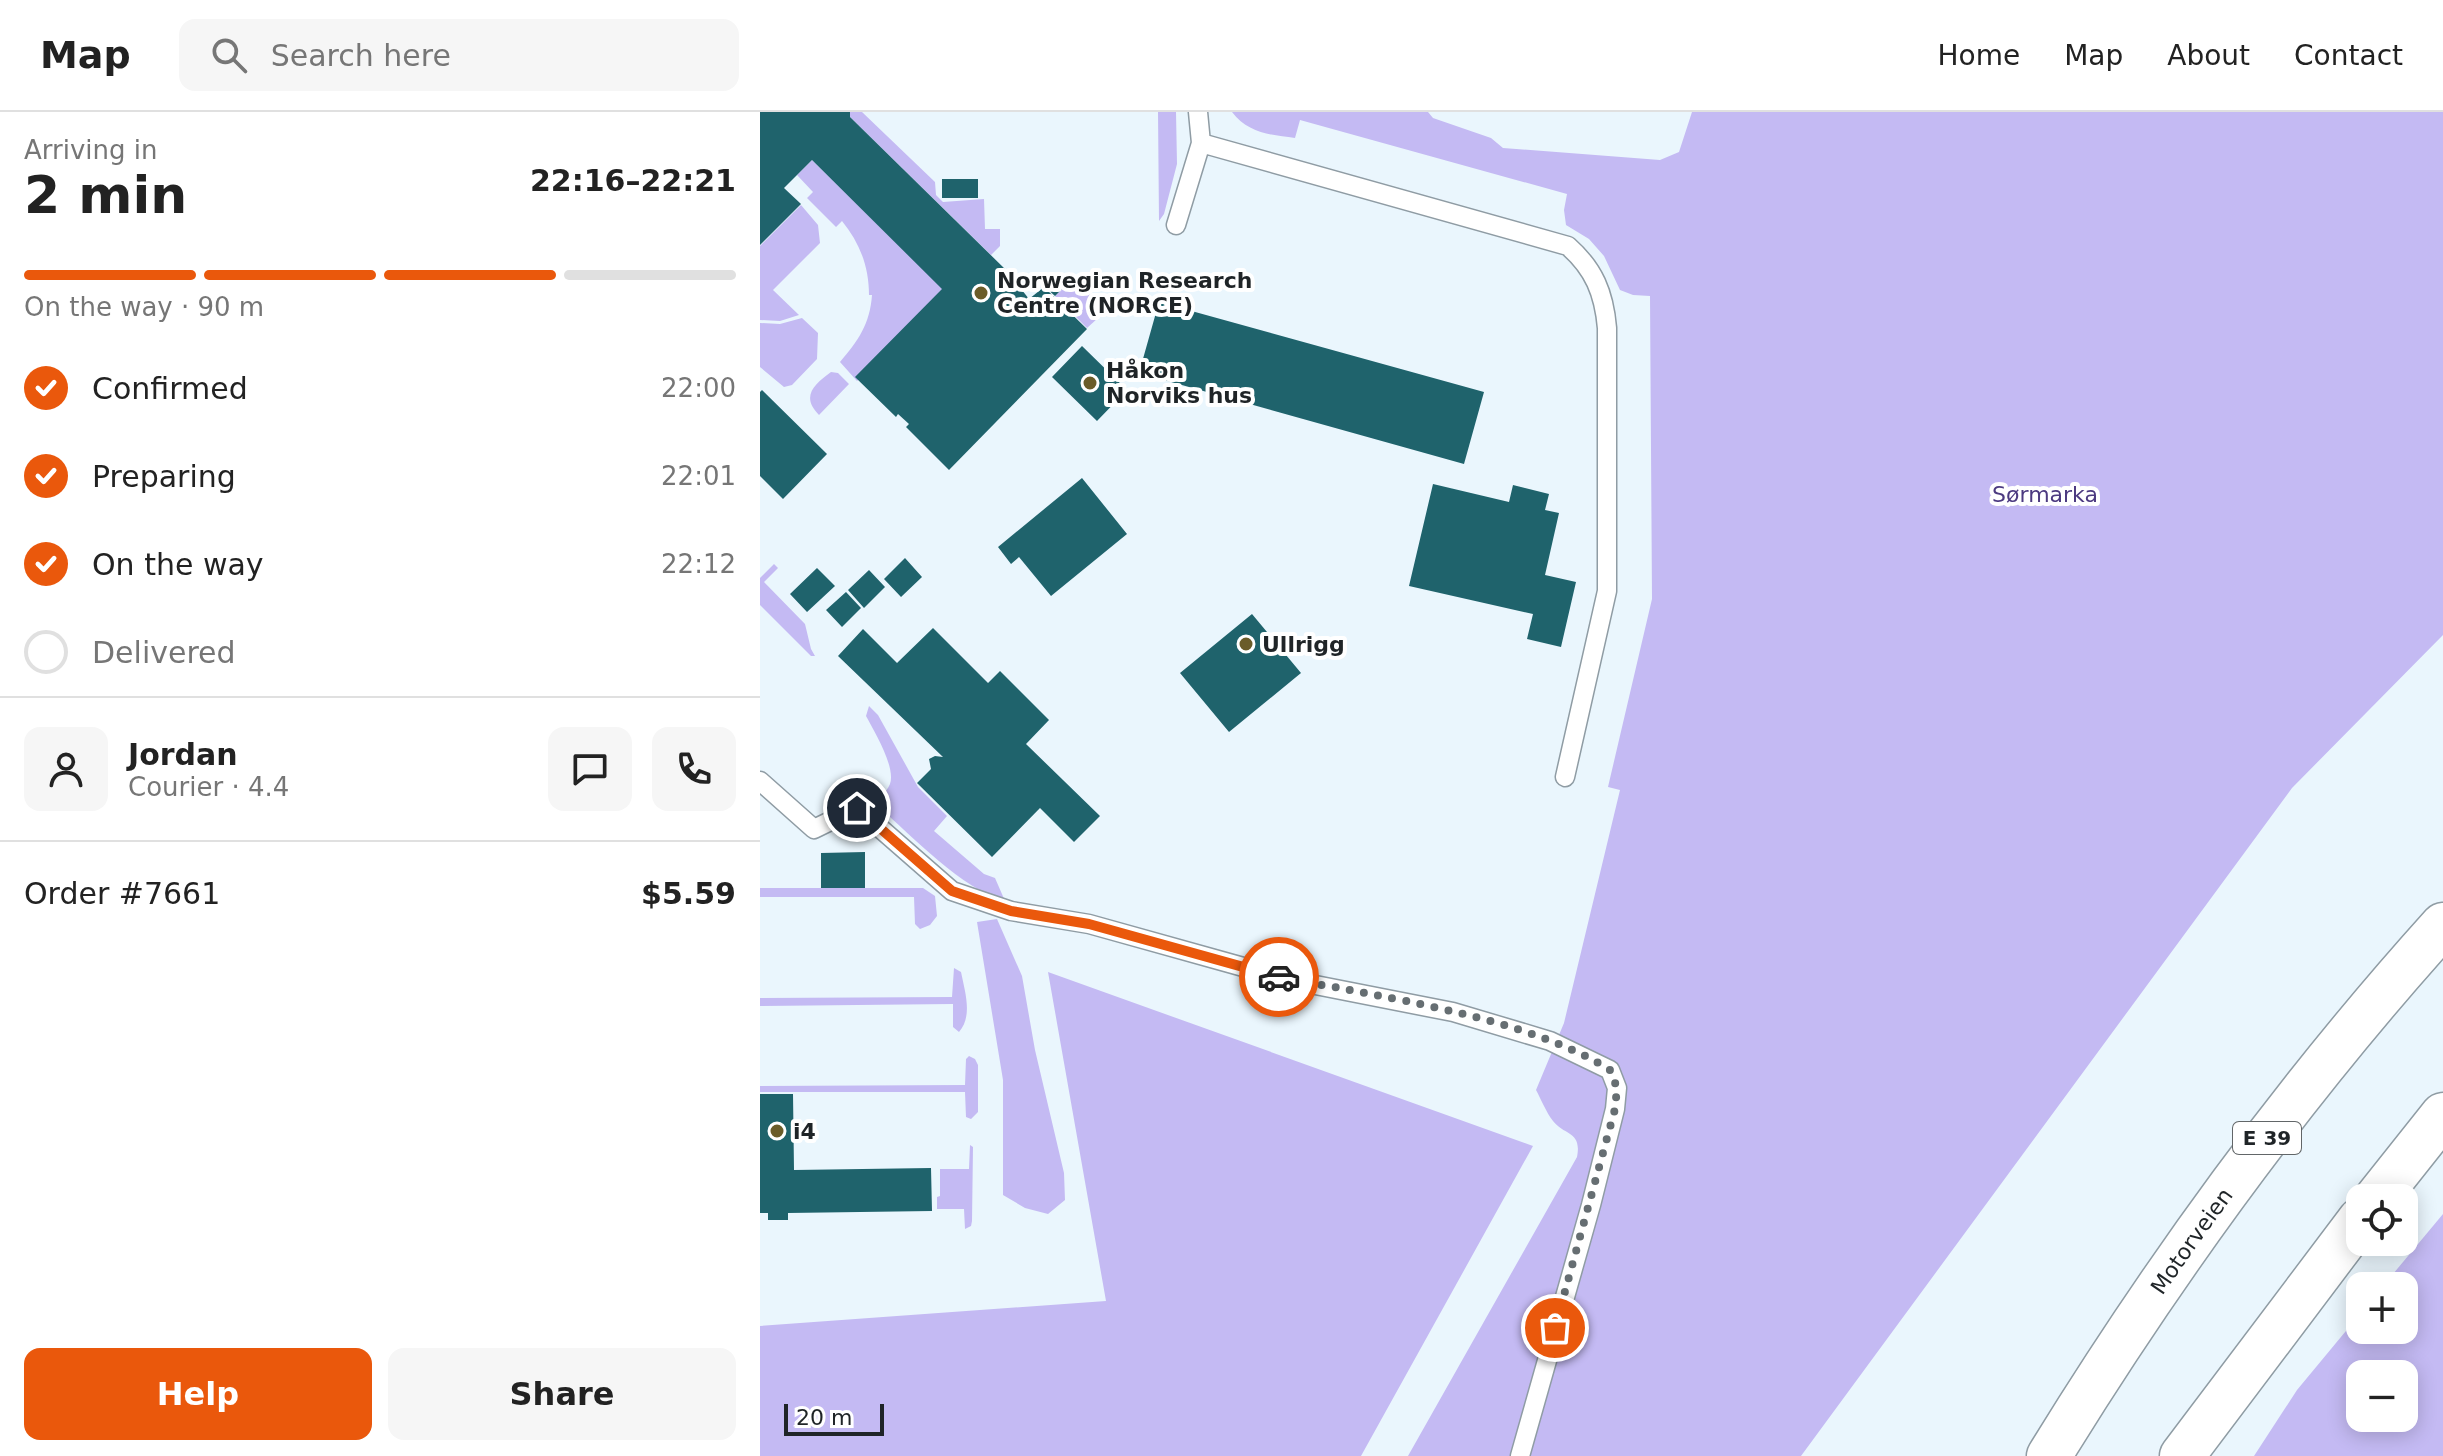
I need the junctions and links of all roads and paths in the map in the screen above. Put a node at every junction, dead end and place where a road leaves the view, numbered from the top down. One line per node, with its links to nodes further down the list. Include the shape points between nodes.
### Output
1 (1198, 112): 2 (lane)
2 (1201, 143): 3 (lane); 4 (lane, via 1568,246 1600,287 1607,328 1607,591)
3 (1176, 225)
4 (1565, 777)
5 (760, 781): 10 (lane, via 814,829 857,808 952,891 1011,911 1089,924 1290,980 1453,1012 1550,1041 1610,1070 1617,1088 1615,1109)
6 (2443, 925): 11 (highway, Motorveien / E 39, via 2247,1163 2106,1363)
7 (2443, 1115): 8 (highway)
8 (2388, 1184)
9 (2346, 1239): 12 (highway)
10 (1520, 1456)
11 (2049, 1456)
12 (2182, 1456)

